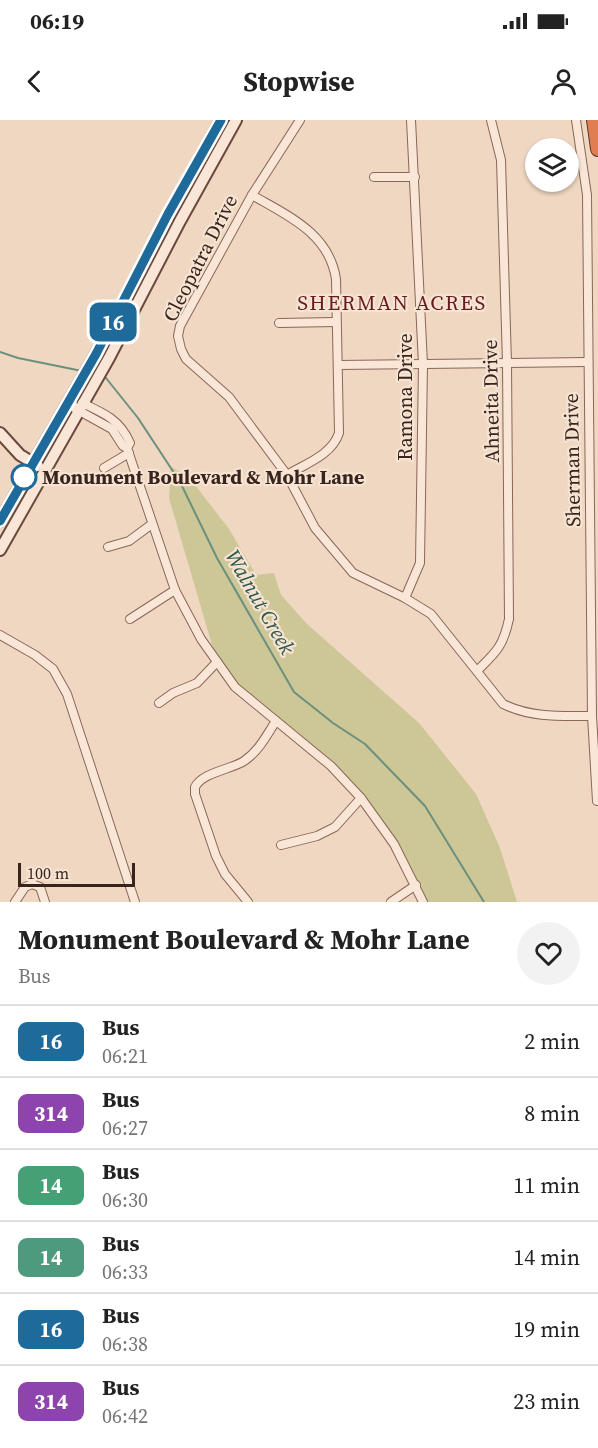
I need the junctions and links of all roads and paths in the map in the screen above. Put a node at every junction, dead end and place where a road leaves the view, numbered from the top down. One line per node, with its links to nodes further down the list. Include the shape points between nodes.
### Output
1 (221, 120): 18 (main road)
2 (236, 120): 19 (main road)
3 (300, 120): 11 (street, Cleopatra Drive)
4 (411, 120): 10 (street, Ramona Drive)
5 (491, 120): 15 (street, Ahneita Drive, via 501,160)
6 (576, 120): 14 (street, Sherman Drive, via 587,195)
7 (594, 120): 8 (highway)
8 (598, 149)
9 (374, 177): 10 (street)
10 (415, 177): 16 (street, Ramona Drive)
11 (252, 195): 12 (street, via 301,224 326,249 334,262); 25 (street, Cleopatra Drive, via 178,336 186,359 229,396)
12 (336, 322): 13 (street); 17 (street)
13 (279, 323)
14 (587, 362): 15 (street); 37 (street, Sherman Drive)
15 (507, 363): 16 (street); 35 (street, Ahneita Drive, via 509,619 499,649)
16 (423, 364): 17 (street); 31 (street, Ramona Drive, via 420,563)
17 (338, 365): 25 (street, via 336,441 330,449)
18 (71, 397): 19 (street, via 74,408); 22 (main road)
19 (80, 407): 21 (street, via 112,429); 24 (main road)
20 (0, 433): 22 (main road)
21 (128, 451): 23 (street); 27 (street)
22 (32, 463): 24 (main road); 26 (main road)
23 (104, 468)
24 (44, 470): 29 (main road)
25 (287, 475): 31 (street, Cleopatra Drive, via 315,528 353,573)
26 (0, 521)
27 (152, 524): 28 (street, via 129,541); 30 (street)
28 (108, 547)
29 (0, 550)
30 (175, 590): 32 (street); 34 (street)
31 (405, 598): 35 (street, Cleopatra Drive, via 432,614)
32 (130, 619)
33 (0, 635): 45 (street, via 53,669 67,694)
34 (217, 662): 36 (street, via 197,683); 38 (street, via 235,687)
35 (477, 671): 37 (street, Cleopatra Drive, via 503,704 518,712)
36 (159, 703)
37 (592, 716): 40 (street, Sherman Drive)
38 (276, 721): 39 (street, via 331,766); 46 (street, via 257,751 195,787 216,856)
39 (361, 798): 41 (street, via 335,827 318,836); 42 (street, via 394,844)
40 (597, 801)
41 (282, 845)
42 (416, 885): 47 (street); 48 (street)
43 (15, 902): 44 (street, via 25,887 32,884 40,887)
44 (45, 902)
45 (135, 902)
46 (248, 902)
47 (391, 902)
48 (423, 902)

